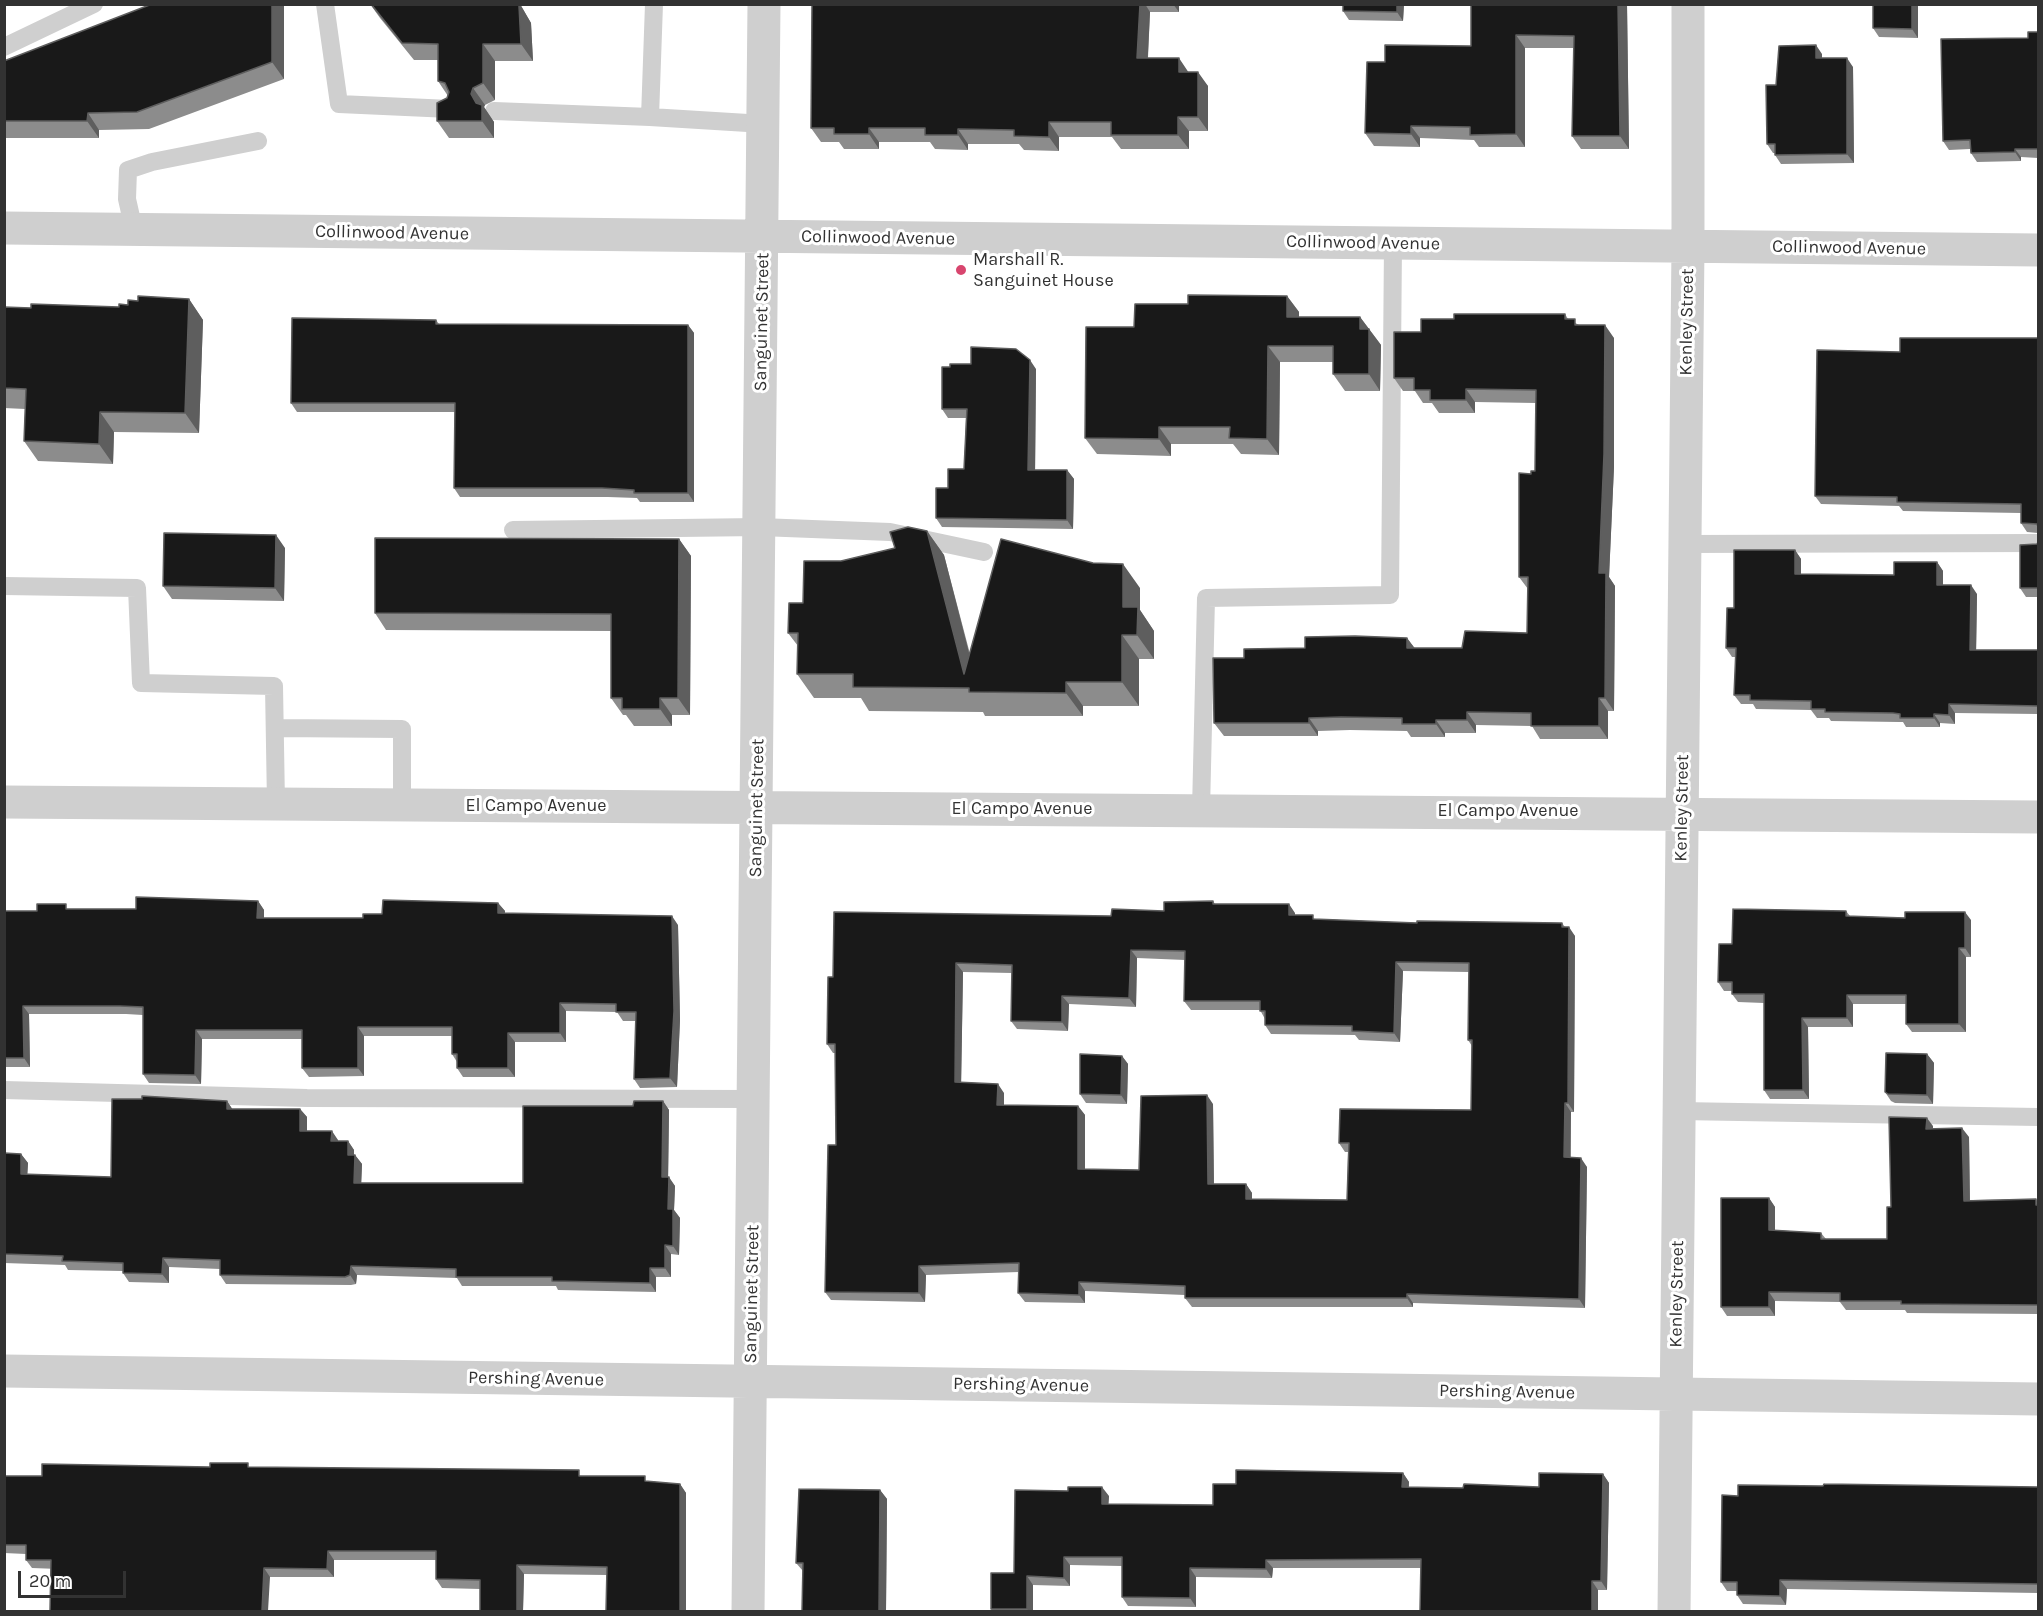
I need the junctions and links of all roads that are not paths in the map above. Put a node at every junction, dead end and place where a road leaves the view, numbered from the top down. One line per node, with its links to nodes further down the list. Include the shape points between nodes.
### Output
1 (94, 4): 6 (lane)
2 (325, 4): 8 (lane, via 339,104)
3 (654, 4): 10 (lane)
4 (764, 4): 11 (street, Sanguinet Street)
5 (1688, 4): 17 (street, Kenley Street)
6 (58, 12): 7 (lane)
7 (4, 47)
8 (450, 109)
9 (494, 111): 10 (lane)
10 (650, 117): 11 (lane)
11 (764, 124): 15 (street, Sanguinet Street)
12 (258, 141): 14 (lane, via 128,170 127,199)
13 (4, 228): 14 (street, Collinwood Avenue)
14 (134, 230): 15 (street, Collinwood Avenue)
15 (763, 236): 16 (street, Collinwood Avenue); 19 (street, Sanguinet Street)
16 (1393, 243): 17 (street, Collinwood Avenue); 30 (lane, via 1390,595 1206,598)
17 (1688, 246): 18 (street, Collinwood Avenue); 22 (street, Kenley Street)
18 (2038, 250)
19 (759, 527): 20 (lane); 23 (lane, via 890,532); 29 (street, Sanguinet Street)
20 (513, 530)
21 (2038, 543): 22 (lane)
22 (1685, 544): 31 (street, Kenley Street)
23 (984, 552)
24 (4, 586): 25 (lane, via 137,588 141,683 274,686)
25 (275, 728): 27 (lane); 28 (lane, via 402,729)
26 (4, 802): 27 (street, El Campo Avenue)
27 (276, 804): 28 (street, El Campo Avenue)
28 (402, 805): 29 (street, El Campo Avenue)
29 (757, 807): 30 (street, El Campo Avenue); 34 (street, Sanguinet Street)
30 (1201, 810): 31 (street, El Campo Avenue)
31 (1682, 812): 32 (street, El Campo Avenue); 35 (street, Kenley Street)
32 (2038, 817)
33 (4, 1090): 34 (lane, via 307,1098)
34 (754, 1099): 38 (street, Sanguinet Street)
35 (1679, 1111): 36 (lane); 39 (street, Kenley Street)
36 (2038, 1117)
37 (4, 1371): 38 (street, Pershing Avenue)
38 (751, 1382): 39 (street, Pershing Avenue); 41 (street, Sanguinet Street)
39 (1676, 1394): 40 (street, Pershing Avenue); 42 (street, Kenley Street)
40 (2038, 1399)
41 (748, 1611)
42 (1674, 1611)

